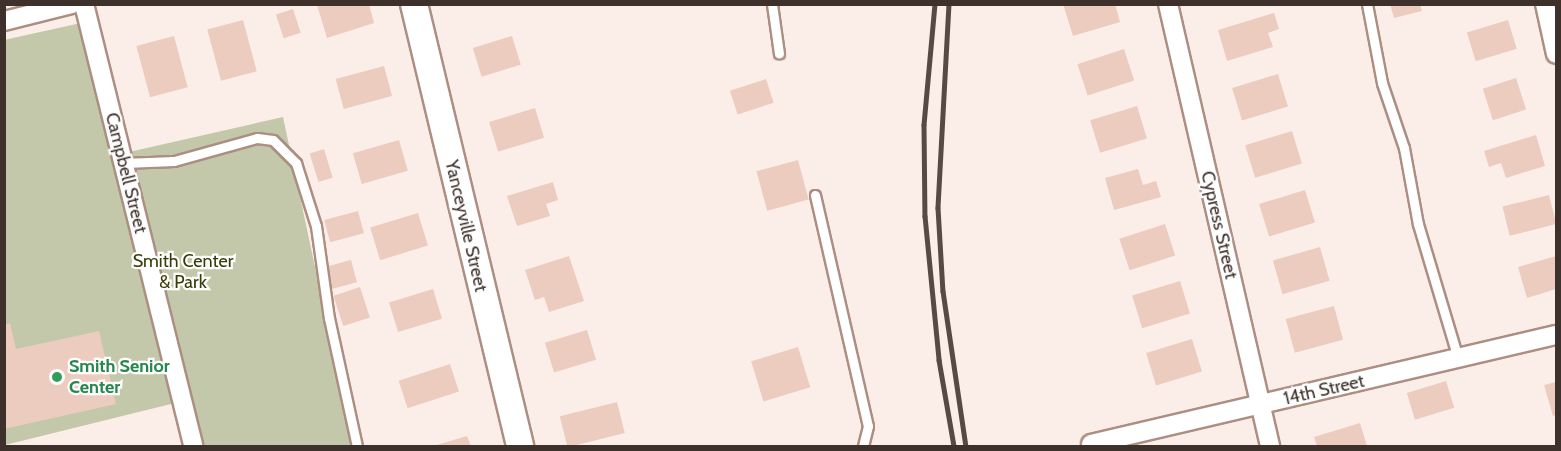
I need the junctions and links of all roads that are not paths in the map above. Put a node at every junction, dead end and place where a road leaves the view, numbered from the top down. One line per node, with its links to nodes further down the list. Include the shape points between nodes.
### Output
1 (72, 4): 8 (street)
2 (84, 4): 11 (street, Campbell Street)
3 (414, 4): 19 (main road, Yanceyville Street)
4 (772, 4): 9 (lane)
5 (1168, 4): 15 (street, Cypress Street)
6 (1367, 4): 14 (lane, via 1382,83 1404,148 1418,224)
7 (1545, 4): 10 (street)
8 (4, 21)
9 (779, 54)
10 (1557, 54)
11 (124, 163): 17 (street, Campbell Street); 18 (lane, via 192,158 257,138 273,141 296,163 316,226 329,318)
12 (816, 195): 20 (lane, via 868,426)
13 (1557, 335): 14 (street, 14th Street)
14 (1458, 358): 15 (street, 14th Street)
15 (1260, 405): 16 (street, 14th Street); 21 (street, Cypress Street)
16 (1091, 444)
17 (193, 447)
18 (357, 447)
19 (520, 447)
20 (863, 447)
21 (1270, 447)

